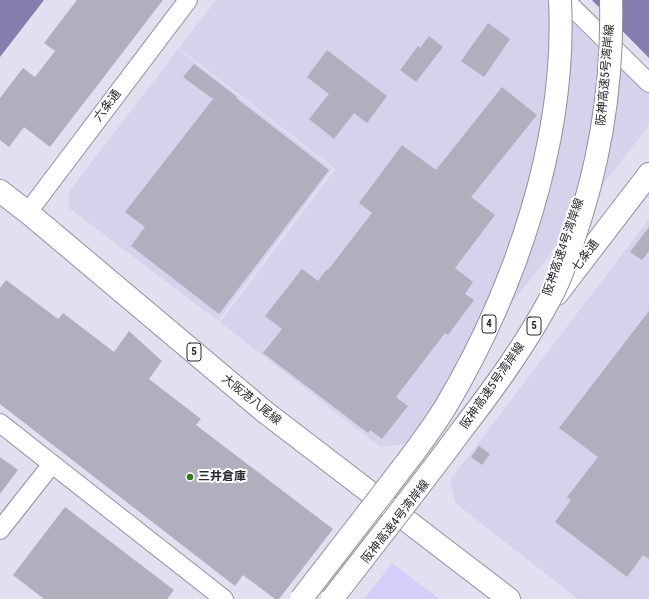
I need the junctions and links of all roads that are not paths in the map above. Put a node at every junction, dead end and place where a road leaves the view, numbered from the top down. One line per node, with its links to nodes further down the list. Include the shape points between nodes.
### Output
1 (188, 0): 9 (street, 六条通)
2 (560, 0): 15 (main road, 4, bridge, via 558,70 552,125 529,221 509,278 446,406 421,444)
3 (567, 0): 6 (street); 16 (main road, 阪神高速5号湾岸線, via 566,68 559,125 548,179 516,282 472,375 452,410 427,447)
4 (605, 0): 19 (main road, 阪神高速4号湾岸線, bridge, via 602,84 592,154 582,197 554,282 539,315 486,400 449,454)
5 (611, 0): 18 (main road, 阪神高速5号湾岸線 / 5, bridge, via 609,61 600,143 580,223 554,289 532,330 490,393)
6 (649, 84)
7 (649, 174): 12 (main road, 七条通)
8 (0, 191): 9 (main road, 大阪港八尾線 / 5)
9 (28, 212): 12 (main road, 大阪港八尾線 / 5, via 264,412)
10 (0, 423): 11 (street)
11 (52, 464): 13 (street); 14 (street)
12 (392, 510): 17 (main road, 七条通); 20 (main road, 大阪港八尾線 / 5)
13 (0, 530)
14 (224, 599)
15 (301, 599)
16 (309, 599)
17 (321, 599)
18 (332, 599)
19 (337, 599)
20 (509, 599)

